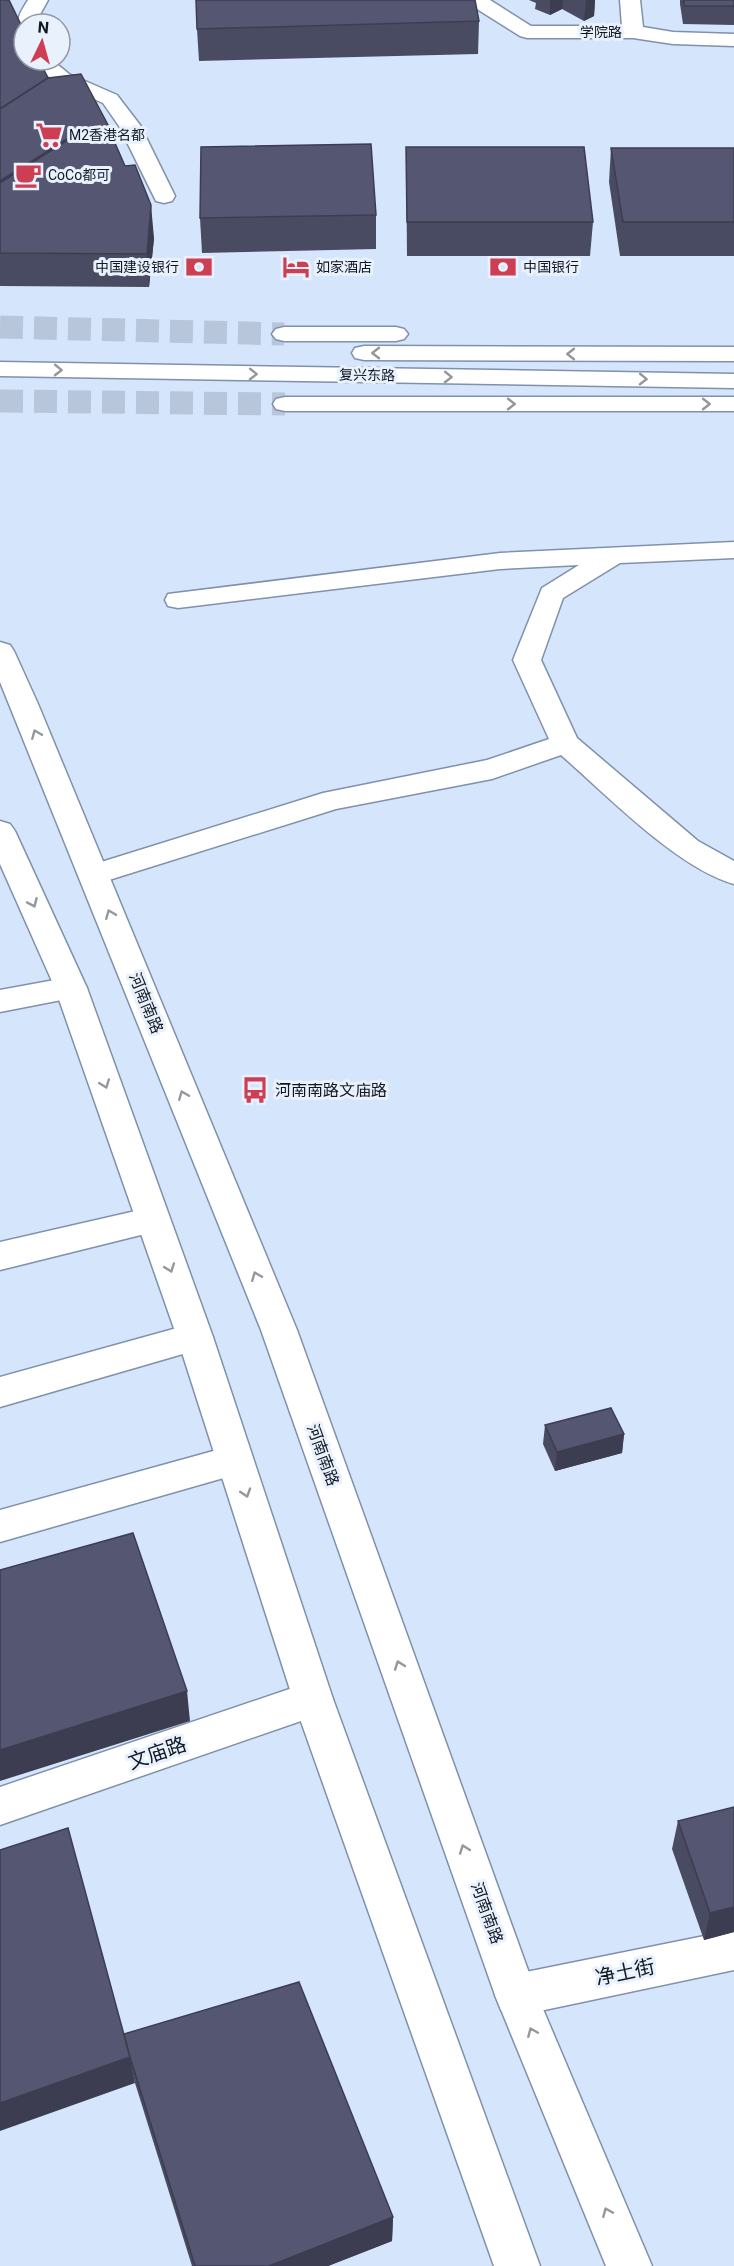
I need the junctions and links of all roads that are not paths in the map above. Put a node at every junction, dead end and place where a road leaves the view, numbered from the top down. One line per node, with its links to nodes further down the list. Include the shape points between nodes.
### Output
1 (476, 0): 3 (main road, 学院路, via 527,32)
2 (630, 0): 3 (main road)
3 (633, 32): 4 (main road, 学院路)
4 (734, 40)
5 (54, 72): 6 (main road, via 110,99 129,125)
6 (164, 196)
7 (284, 334): 8 (main road)
8 (734, 334)
9 (0, 348): 10 (main road, 复兴东路, one-way to 9)
10 (734, 354)
11 (0, 369): 12 (main road, 复兴东路, one-way to 12)
12 (734, 381)
13 (285, 404): 14 (main road, 复兴东路, one-way to 14)
14 (734, 404)
15 (734, 550): 16 (main road)
16 (615, 556): 17 (main road, via 500,561); 19 (main road, via 551,594 527,660)
17 (178, 600)
18 (0, 651): 23 (main road, 河南南路, one-way to 18)
19 (565, 743): 22 (main road, via 687,848); 23 (main road, via 492,769 333,800)
20 (0, 831): 21 (main road)
21 (8, 867): 24 (main road, one-way to 24)
22 (734, 874)
23 (93, 875): 35 (main road, 河南南路, one-way to 23, via 279,1330)
24 (70, 988): 25 (main road); 26 (main road, one-way to 26)
25 (0, 1001)
26 (153, 1220): 27 (main road); 28 (main road, one-way to 28)
27 (0, 1256)
28 (195, 1337): 29 (main road); 30 (main road)
29 (0, 1392)
30 (235, 1460): 31 (main road); 32 (main road, one-way to 32)
31 (0, 1526)
32 (314, 1699): 33 (main road, 文庙路); 36 (main road)
33 (0, 1806)
34 (734, 1950): 35 (main road, 净土街)
35 (516, 1995): 37 (main road, 河南南路, one-way to 35)
36 (517, 2266)
37 (629, 2266)

